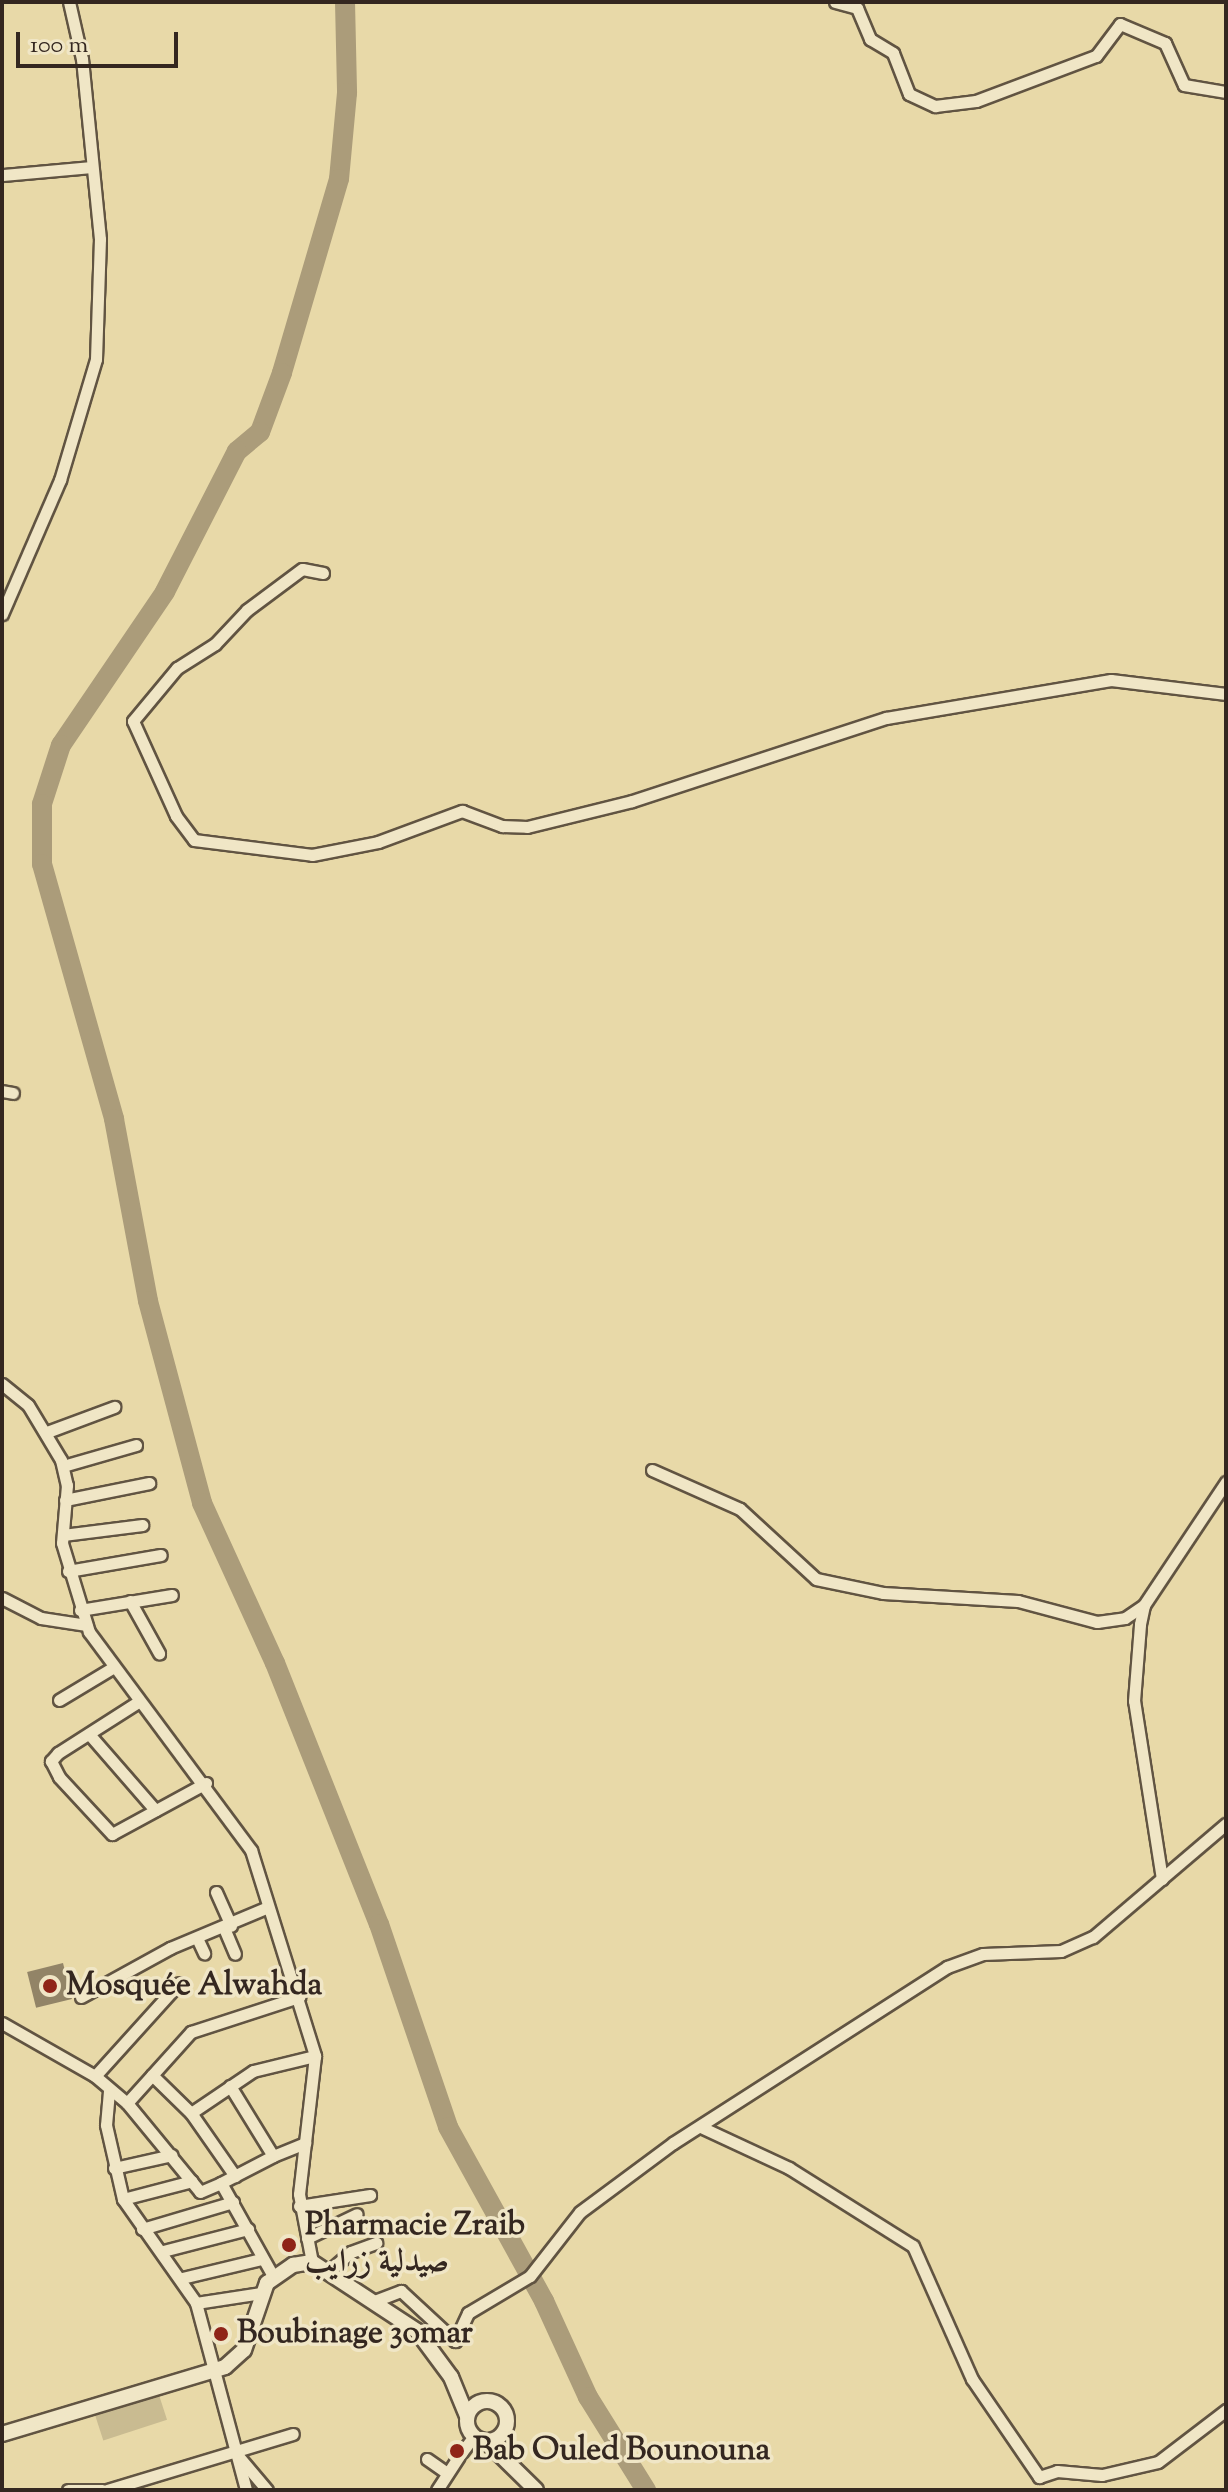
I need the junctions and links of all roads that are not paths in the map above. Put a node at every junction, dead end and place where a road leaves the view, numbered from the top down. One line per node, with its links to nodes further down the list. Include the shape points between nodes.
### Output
1 (69, 2): 4 (street, via 82,59)
2 (835, 2): 3 (street, via 857,8 870,39 893,53 909,94 935,106 976,101 1096,56 1120,24 1165,43 1184,85)
3 (1226, 92)
4 (92, 167): 5 (street); 7 (street, via 100,239 96,359 60,480)
5 (2, 175)
6 (323, 573): 8 (street, via 302,569 247,610 215,644 177,668 133,721 176,816 194,840 312,855 378,842 462,811 502,826 527,827 632,801 875,720 1111,680)
7 (2, 614)
8 (1226, 694)
9 (2, 1384): 11 (street)
10 (114, 1407): 11 (street)
11 (47, 1432): 13 (street)
12 (136, 1445): 13 (street)
13 (63, 1466): 17 (street)
14 (652, 1470): 25 (street, via 740,1509 816,1579 883,1593 1018,1601 1097,1622 1125,1618)
15 (1226, 1482): 25 (street)
16 (149, 1483): 17 (street)
17 (65, 1500): 19 (street)
18 (142, 1525): 19 (street)
19 (63, 1535): 21 (street)
20 (161, 1555): 21 (street)
21 (68, 1571): 26 (street)
22 (172, 1595): 24 (street)
23 (2, 1598): 27 (street, via 41,1618)
24 (130, 1601): 26 (street); 28 (street)
25 (1144, 1605): 36 (street, via 1134,1701)
26 (80, 1610): 27 (street)
27 (86, 1625): 29 (street)
28 (159, 1653)
29 (114, 1667): 30 (street); 31 (street)
30 (59, 1700)
31 (138, 1702): 32 (street); 33 (street)
32 (89, 1734): 34 (street); 34 (street, via 58,1753 52,1765 102,1827 118,1833)
33 (206, 1783): 34 (street); 38 (street, via 251,1850)
34 (155, 1810)
35 (1226, 1824): 36 (street)
36 (1162, 1879): 54 (street, via 1079,1944 1033,1954 983,1954 947,1967)
37 (216, 1892): 39 (street)
38 (268, 1907): 39 (street); 45 (street)
39 (228, 1927): 40 (street); 42 (street)
40 (197, 1938): 41 (street); 44 (street)
41 (204, 1953)
42 (235, 1954)
43 (179, 1983): 49 (street)
44 (81, 1997)
45 (299, 1997): 47 (street); 48 (street, via 191,2032)
46 (2, 2023): 49 (street)
47 (315, 2056): 50 (street, via 276,2061); 55 (street)
48 (152, 2075): 52 (street); 53 (street)
49 (95, 2076): 51 (street)
50 (230, 2086): 53 (street); 57 (street)
51 (109, 2091): 52 (street); 58 (street, via 106,2125)
52 (127, 2103): 56 (street)
53 (191, 2113): 59 (street)
54 (701, 2127): 78 (street, via 580,2212 530,2276 468,2313 455,2341 401,2291); 83 (street, via 789,2168 913,2246 972,2379 1039,2477 1057,2471 1102,2475 1158,2462)
55 (305, 2143): 57 (street); 65 (street)
56 (172, 2155): 58 (street); 60 (street)
57 (273, 2156): 59 (street)
58 (114, 2168): 63 (street)
59 (235, 2176): 61 (street)
60 (192, 2181): 61 (street, via 200,2192); 63 (street)
61 (221, 2183): 64 (street)
62 (370, 2195): 65 (street)
63 (123, 2199): 67 (street)
64 (233, 2202): 67 (street); 68 (street)
65 (299, 2206): 69 (street)
66 (357, 2214): 69 (street)
67 (142, 2229): 71 (street)
68 (248, 2229): 71 (street); 72 (street)
69 (307, 2238): 73 (street)
70 (376, 2243): 74 (street, via 351,2252)
71 (163, 2251): 76 (street)
72 (261, 2259): 75 (street); 76 (street)
73 (312, 2262): 74 (street); 75 (street)
74 (329, 2271): 78 (street)
75 (273, 2276): 77 (street)
76 (182, 2278): 79 (street)
77 (261, 2293): 79 (street); 80 (street, via 244,2350)
78 (372, 2302): 81 (street, via 417,2331)
79 (196, 2303): 80 (street)
80 (215, 2370): 85 (street); 89 (street)
81 (451, 2377): 82 (street); 84 (street)
82 (483, 2401): 84 (street); 87 (street, via 504,2411)
83 (1226, 2410)
84 (467, 2416): 88 (street)
85 (2, 2434)
86 (293, 2434): 89 (street)
87 (502, 2434): 88 (street); 91 (street)
88 (480, 2438): 91 (street); 92 (street)
89 (234, 2451): 94 (street); 95 (street); 96 (street)
90 (427, 2459): 92 (street)
91 (517, 2469): 98 (street)
92 (447, 2473): 97 (street)
93 (68, 2490): 94 (street)
94 (104, 2490)
95 (246, 2490)
96 (267, 2490)
97 (437, 2490)
98 (536, 2490)

